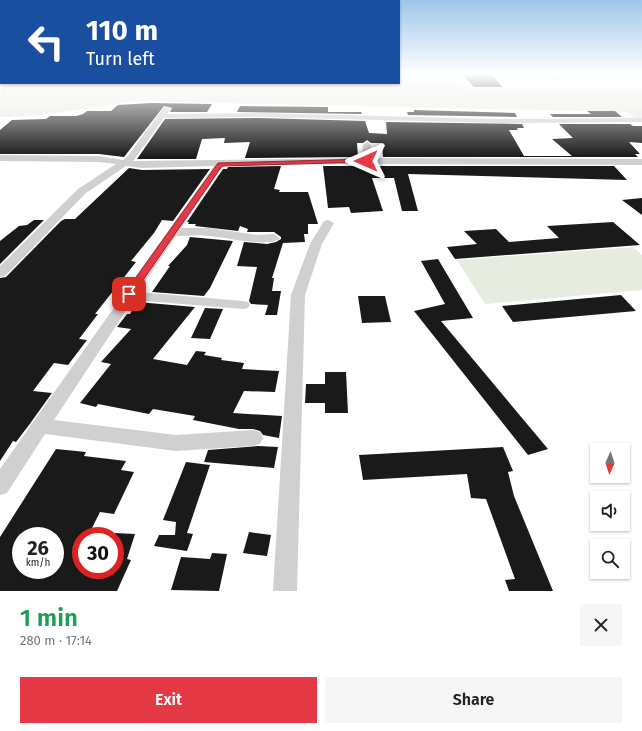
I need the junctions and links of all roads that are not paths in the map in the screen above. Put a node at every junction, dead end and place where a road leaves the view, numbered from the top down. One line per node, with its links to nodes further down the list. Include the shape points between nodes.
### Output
1 (168, 108): 2 (street)
2 (163, 116): 3 (street, via 260,115 500,121); 7 (street, via 134,155)
3 (642, 120)
4 (367, 145): 6 (street)
5 (0, 158): 7 (street, via 53,157)
6 (366, 161): 8 (street); 9 (street)
7 (125, 162): 9 (street, via 142,165); 13 (street, via 82,191)
8 (642, 162)
9 (220, 164): 11 (street)
10 (328, 223): 19 (street, via 316,244 298,295)
11 (172, 232): 12 (street, via 208,232 257,239); 14 (street)
12 (274, 238)
13 (0, 273)
14 (129, 294): 15 (street); 16 (street)
15 (243, 305)
16 (40, 426): 17 (street, via 176,443); 18 (street)
17 (253, 438)
18 (0, 486)
19 (285, 591)

